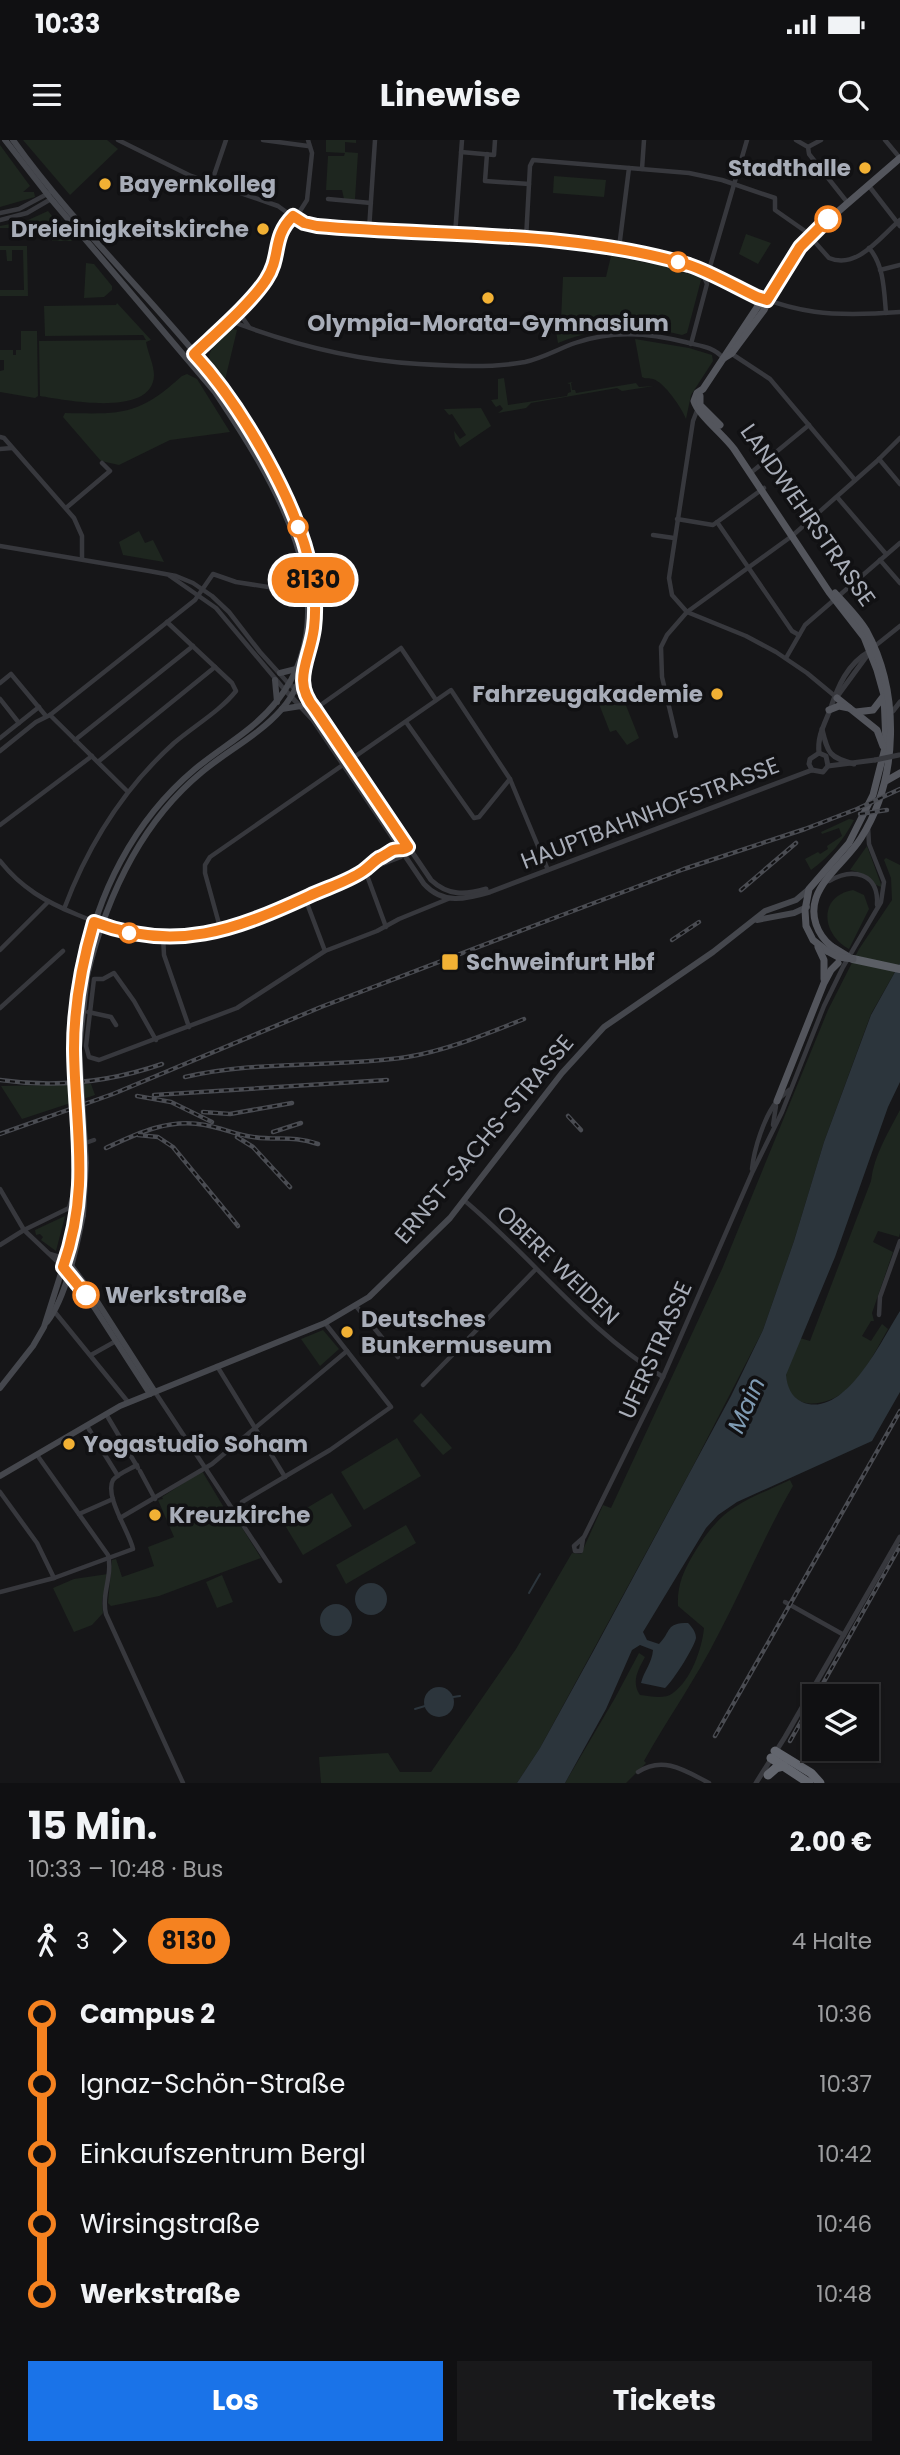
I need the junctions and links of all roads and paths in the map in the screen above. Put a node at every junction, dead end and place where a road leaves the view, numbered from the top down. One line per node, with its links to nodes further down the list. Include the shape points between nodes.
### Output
1 (5, 140): 25 (main road)
2 (13, 140): 25 (main road)
3 (118, 140): 21 (street)
4 (226, 140): 21 (street)
5 (263, 140): 14 (street)
6 (375, 140): 28 (street)
7 (462, 140): 16 (street)
8 (495, 140): 17 (street, via 494,155)
9 (644, 140): 20 (street)
10 (747, 140): 23 (street)
11 (796, 140): 15 (street)
12 (821, 140): 15 (street)
13 (885, 140): 18 (street)
14 (308, 143): 30 (street, via 312,153 308,197)
15 (806, 145): 27 (street)
16 (461, 152): 17 (street); 34 (street)
17 (487, 154): 22 (street, via 485,181)
18 (900, 158): 24 (main road)
19 (629, 168): 20 (street); 22 (street, via 531,161); 37 (street)
20 (642, 169): 23 (street, via 689,173)
21 (211, 184): 30 (street, via 278,206)
22 (529, 184): 36 (street)
23 (735, 184): 35 (street, via 775,198 775,210); 43 (street)
24 (868, 184): 27 (main road); 32 (street)
25 (51, 194): 29 (street); 31 (street, via 27,213); 56 (main road)
26 (328, 199): 28 (street)
27 (847, 202): 35 (main road)
28 (371, 203): 33 (street)
29 (0, 214)
30 (293, 216): 33 (street, via 309,225); 48 (street, via 280,233 268,277)
31 (0, 220)
32 (899, 223): 38 (street)
33 (369, 230): 34 (street)
34 (455, 235): 36 (street)
35 (810, 236): 38 (street, via 833,261 855,259); 47 (main road)
36 (526, 239): 37 (street)
37 (619, 248): 40 (street)
38 (869, 248): 41 (street)
39 (900, 265): 41 (street)
40 (694, 266): 42 (street); 43 (street)
41 (880, 270): 51 (street)
42 (702, 271): 44 (street); 45 (street)
43 (709, 271): 47 (street)
44 (717, 279): 45 (street); 46 (street)
45 (707, 284): 54 (street)
46 (744, 291): 47 (street); 50 (street, via 754,301)
47 (767, 300): 50 (main road); 51 (street, via 821,314); 55 (main road)
48 (245, 303): 52 (street); 53 (street, via 242,316)
49 (900, 312): 51 (street)
50 (754, 313): 57 (main road)
51 (886, 313)
52 (228, 320): 53 (street); 56 (street)
53 (250, 329): 54 (street, via 329,352 420,364 523,362 585,340 626,334)
54 (691, 344): 57 (street, via 713,349)
55 (732, 354): 57 (main road); 59 (street, via 770,379)
56 (192, 356): 99 (main road, via 243,435 300,553 309,608); 100 (main road, via 227,396 264,457 304,542 315,614)
57 (724, 359): 58 (main road, via 695,397)
58 (698, 407): 66 (main road, LANDWEHRSTRASSE, via 727,434); 69 (main road, LANDWEHRSTRASSE); 72 (street)
59 (808, 425): 66 (street); 67 (street)
60 (0, 437): 62 (street)
61 (900, 438): 64 (street)
62 (12, 448): 63 (street); 71 (street)
63 (0, 449)
64 (879, 459): 67 (street); 68 (street)
65 (102, 463): 71 (street, via 110,471)
66 (753, 471): 69 (main road, LANDWEHRSTRASSE)
67 (855, 480): 70 (street)
68 (900, 484)
69 (763, 489): 73 (street); 75 (main road, LANDWEHRSTRASSE)
70 (837, 497): 75 (street); 79 (street)
71 (65, 508): 80 (street, via 80,531)
72 (677, 519): 73 (street); 76 (street)
73 (717, 522): 82 (street)
74 (653, 535): 76 (street)
75 (793, 535): 82 (street); 86 (main road, LANDWEHRSTRASSE)
76 (674, 538): 88 (street, via 669,586)
77 (900, 543): 79 (street)
78 (0, 546): 80 (street)
79 (887, 554): 81 (street)
80 (82, 559): 85 (street, via 169,576)
81 (880, 560): 83 (street); 86 (street)
82 (748, 568): 87 (street); 92 (street)
83 (900, 583)
84 (281, 589): 85 (street, via 212,574)
85 (201, 592): 90 (street); 101 (street, via 229,612)
86 (836, 598): 92 (street); 94 (main road, LANDWEHRSTRASSE)
87 (701, 602): 88 (street); 89 (street)
88 (687, 612): 89 (street); 122 (street, via 661,647 664,691)
89 (701, 618): 95 (street)
90 (167, 622): 93 (street); 118 (street)
91 (900, 625): 94 (street)
92 (799, 635): 95 (street)
93 (192, 646): 98 (street); 124 (street)
94 (873, 648): 96 (street); 97 (main road, LANDWEHRSTRASSE); 105 (main road, LANDWEHRSTRASSE); 111 (street, via 853,665)
95 (786, 658): 111 (street)
96 (860, 665): 97 (street); 111 (street)
97 (876, 666): 105 (main road, LANDWEHRSTRASSE)
98 (215, 667): 130 (street); 138 (street, via 236,688 234,695 174,744)
99 (296, 669): 101 (main road); 103 (main road)
100 (302, 675): 104 (main road); 107 (main road)
101 (278, 676): 103 (street); 110 (main road)
102 (0, 683): 113 (street, via 11,674)
103 (287, 687): 104 (street); 110 (main road)
104 (293, 692): 107 (street); 112 (street); 114 (main road)
105 (887, 695): 109 (street); 116 (main road, via 873,710); 117 (main road, LANDWEHRSTRASSE); 129 (main road, LANDWEHRSTRASSE, via 887,733)
106 (0, 699): 120 (street)
107 (306, 699): 115 (street)
108 (436, 700): 115 (street, via 401,648); 119 (street); 136 (street, via 451,690)
109 (900, 700): 117 (street)
110 (276, 702): 162 (main road, via 252,727 182,781 155,810 116,870)
111 (833, 702): 116 (main road); 116 (main road); 121 (street)
112 (301, 706): 114 (main road); 131 (street)
113 (39, 707): 118 (street); 120 (street)
114 (282, 709): 162 (main road, via 199,774 161,813 128,861)
115 (315, 709): 131 (street)
116 (852, 710): 129 (main road, via 880,734)
117 (892, 711): 137 (main road, LANDWEHRSTRASSE)
118 (48, 715): 124 (street); 125 (street)
119 (406, 722): 131 (street); 136 (street, via 475,819)
120 (19, 723): 123 (street)
121 (822, 729): 126 (street); 132 (street, via 830,753)
122 (676, 736)
123 (0, 738)
124 (75, 740): 128 (street)
125 (0, 751)
126 (819, 753): 133 (street, via 826,756); 134 (street, HAUPTBAHNHOFSTRASSE, via 810,759)
127 (899, 754): 129 (street, HAUPTBAHNHOFSTRASSE, bridge)
128 (92, 756): 130 (street); 141 (street)
129 (879, 759): 132 (street, HAUPTBAHNHOFSTRASSE); 140 (main road, LANDWEHRSTRASSE, via 877,785)
130 (99, 761): 138 (street)
131 (346, 762): 143 (street); 164 (street, via 210,857 205,873)
132 (854, 764): 133 (street, HAUPTBAHNHOFSTRASSE)
133 (828, 766): 134 (street, HAUPTBAHNHOFSTRASSE, via 823,772)
134 (812, 770): 146 (street, HAUPTBAHNHOFSTRASSE)
135 (900, 773): 137 (main road)
136 (510, 779): 146 (street)
137 (886, 781): 139 (main road, LANDWEHRSTRASSE)
138 (127, 791): 155 (street, via 88,852)
139 (873, 816): 142 (main road, ERNST-SACHS-STRASSE)
140 (864, 817): 149 (main road, ERNST-SACHS-STRASSE, via 845,849)
141 (0, 825)
142 (869, 825): 147 (main road, ERNST-SACHS-STRASSE); 157 (street, UFERSTRASSE, via 869,844 885,886)
143 (405, 849): 145 (street, via 392,851); 145 (street, via 401,858); 148 (street, HAUPTBAHNHOFSTRASSE, via 447,891 464,894); 151 (street, via 426,887)
144 (0, 861): 153 (street)
145 (365, 870): 150 (street); 163 (street)
146 (548, 870): 148 (street, HAUPTBAHNHOFSTRASSE)
147 (825, 883): 152 (main road, ERNST-SACHS-STRASSE); 157 (street, via 845,873 863,875 877,893)
148 (500, 887): 151 (street, HAUPTBAHNHOFSTRASSE)
149 (809, 889): 154 (main road, ERNST-SACHS-STRASSE); 156 (main road)
150 (305, 898): 164 (street); 170 (street)
151 (448, 899): 163 (street)
152 (816, 899): 156 (main road, ERNST-SACHS-STRASSE); 161 (main road)
153 (48, 902): 155 (street); 168 (street)
154 (787, 903): 156 (main road); 159 (main road, ERNST-SACHS-STRASSE, via 765,911)
155 (64, 909): 162 (street)
156 (805, 909): 158 (main road, ERNST-SACHS-STRASSE); 160 (main road); 161 (main road)
157 (875, 913): 180 (street, UFERSTRASSE, via 824,1006)
158 (790, 914): 159 (main road, ERNST-SACHS-STRASSE); 160 (main road)
159 (755, 921): 186 (main road, ERNST-SACHS-STRASSE, via 597,1034)
160 (805, 922): 166 (main road)
161 (815, 923): 167 (main road)
162 (98, 924): 165 (street); 173 (main road)
163 (386, 927): 170 (street)
164 (221, 931): 165 (street)
165 (163, 936): 178 (street, via 164,955)
166 (817, 943): 167 (main road); 174 (main road)
167 (829, 948): 171 (main road, bridge, via 838,957)
168 (0, 950)
169 (63, 951): 175 (street)
170 (325, 951): 178 (street, via 247,1003)
171 (853, 959): 172 (highway); 174 (main road, via 835,964)
172 (900, 969)
173 (88, 976): 176 (street); 179 (street, via 103,979 114,973); 191 (main road, bridge, via 79,1048 86,1163)
174 (824, 983): 181 (main road)
175 (0, 1008)
176 (88, 1012): 177 (street, via 111,1017); 179 (street, via 86,1046 92,1059)
177 (116, 1025)
178 (189, 1027): 179 (street)
179 (156, 1040)
180 (793, 1084): 181 (street, UFERSTRASSE); 182 (street, UFERSTRASSE)
181 (777, 1101): 182 (street, UFERSTRASSE); 184 (street, UFERSTRASSE, via 761,1136)
182 (773, 1129): 184 (street, UFERSTRASSE)
183 (94, 1140): 187 (street, via 77,1146 69,1208)
184 (752, 1173): 206 (street, UFERSTRASSE)
185 (0, 1189): 187 (street)
186 (464, 1201): 192 (street, OBERE WEIDEN); 196 (main road, ERNST-SACHS-STRASSE, via 384,1285)
187 (24, 1230): 189 (street); 190 (street)
188 (900, 1241): 198 (street, via 880,1297)
189 (0, 1245)
190 (49, 1254): 191 (street); 193 (street)
191 (68, 1261): 193 (main road); 209 (main road)
192 (536, 1269): 206 (street, OBERE WEIDEN, via 613,1342); 207 (street)
193 (65, 1270): 194 (main road); 195 (main road); 199 (main road)
194 (79, 1288): 195 (main road); 201 (main road)
195 (61, 1291): 197 (main road)
196 (356, 1306): 200 (main road, ERNST-SACHS-STRASSE); 204 (street)
197 (54, 1311): 199 (main road); 203 (street)
198 (879, 1315)
199 (46, 1323): 208 (main road)
200 (325, 1323): 202 (street); 205 (main road, ERNST-SACHS-STRASSE)
201 (116, 1341): 203 (street); 209 (main road)
202 (347, 1351): 213 (street); 219 (street, via 391,1407)
203 (91, 1355): 210 (street)
204 (398, 1357)
205 (217, 1365): 209 (main road, ERNST-SACHS-STRASSE); 213 (street)
206 (663, 1377): 227 (street, UFERSTRASSE)
207 (423, 1385)
208 (0, 1388)
209 (152, 1393): 210 (main road, ERNST-SACHS-STRASSE); 216 (street)
210 (128, 1402): 211 (main road, ERNST-SACHS-STRASSE)
211 (106, 1414): 212 (main road, ERNST-SACHS-STRASSE); 215 (street)
212 (87, 1426): 214 (main road, ERNST-SACHS-STRASSE); 218 (street)
213 (254, 1427): 216 (street); 219 (street)
214 (37, 1455): 217 (main road, ERNST-SACHS-STRASSE); 224 (street)
215 (138, 1468): 218 (street); 222 (street)
216 (205, 1468): 222 (street); 230 (street)
217 (0, 1476)
218 (118, 1476): 221 (street, via 112,1484)
219 (285, 1477): 223 (street)
220 (0, 1492): 229 (street, via 37,1543)
221 (113, 1499): 224 (street); 225 (street)
222 (155, 1499): 225 (street)
223 (243, 1502)
224 (79, 1514): 228 (street)
225 (120, 1518): 228 (street, via 133,1549)
226 (900, 1536): 233 (street)
227 (583, 1539)
228 (108, 1558): 229 (street); 238 (street, via 106,1614)
229 (54, 1578): 231 (street)
230 (280, 1581)
231 (0, 1592)
232 (785, 1602): 233 (street)
233 (844, 1636): 234 (street)
234 (775, 1756): 235 (highway); 237 (street); 240 (street); 242 (highway, via 806,1769)
235 (785, 1766): 237 (highway); 241 (highway)
236 (639, 1772): 239 (street, via 671,1765)
237 (766, 1779)
238 (183, 1783)
239 (709, 1783)
240 (756, 1783)
241 (809, 1783)
242 (820, 1783)

